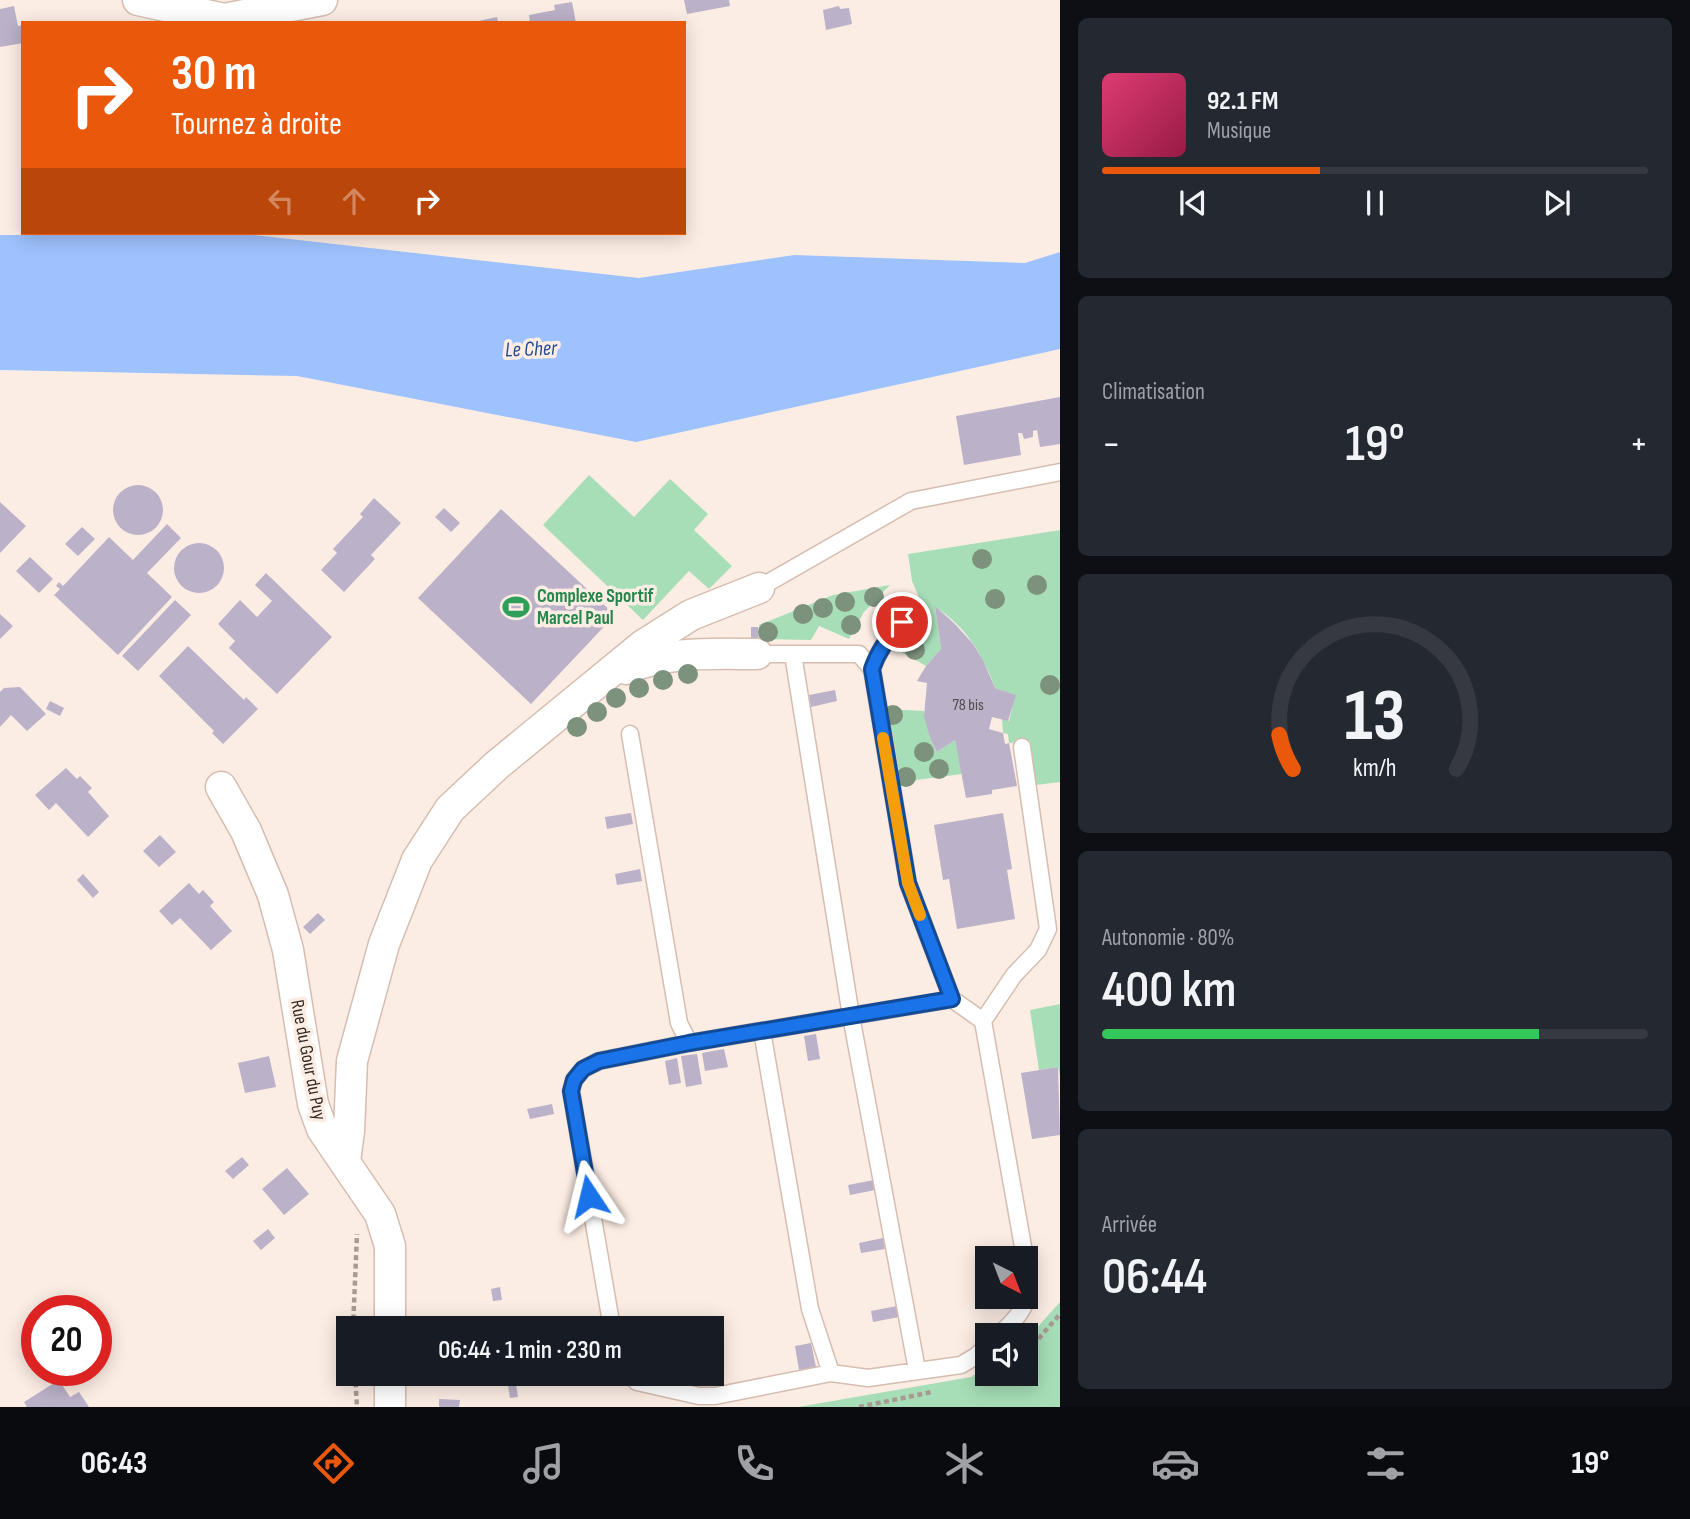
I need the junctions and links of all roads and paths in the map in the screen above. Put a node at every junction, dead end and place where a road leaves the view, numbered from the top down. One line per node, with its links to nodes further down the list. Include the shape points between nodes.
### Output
1 (138, 0): 2 (street, via 224,19)
2 (322, 0)
3 (1060, 472): 4 (lane, via 911,500)
4 (759, 588): 9 (street, via 691,615)
5 (913, 611): 8 (lane, via 892,632)
6 (757, 654): 7 (lane); 9 (street, via 677,654 648,660)
7 (793, 654): 8 (lane, via 859,654); 14 (lane)
8 (872, 669): 13 (lane, via 908,883)
9 (600, 680): 18 (street, via 504,752 450,809 416,860 384,943 352,1061)
10 (630, 734): 17 (lane, via 679,1023)
11 (1022, 747): 15 (lane, via 1048,929 1038,950 1014,975)
12 (221, 787): 18 (street, Rue du Gour du Puy, via 273,895 288,950 313,1104 322,1129)
13 (952, 999): 14 (lane); 15 (lane)
14 (851, 1016): 16 (lane); 28 (lane)
15 (983, 1021): 19 (lane)
16 (762, 1031): 17 (lane); 29 (lane, via 810,1309)
17 (689, 1043): 24 (lane, via 599,1061 574,1080 571,1091)
18 (352, 1173): 22 (path); 23 (street, Rue du Gour du Puy, via 380,1214 390,1246)
19 (1022, 1246)
20 (1022, 1309): 25 (lane)
21 (1060, 1314): 26 (path)
22 (353, 1316)
23 (390, 1316)
24 (610, 1316)
25 (1012, 1323)
26 (1038, 1339)
27 (975, 1357): 28 (lane, via 961,1365)
28 (917, 1370): 29 (lane, via 868,1378)
29 (831, 1373): 32 (lane, via 715,1396)
30 (356, 1386): 33 (path)
31 (390, 1386): 34 (street)
32 (656, 1386)
33 (357, 1407)
34 (390, 1407)

